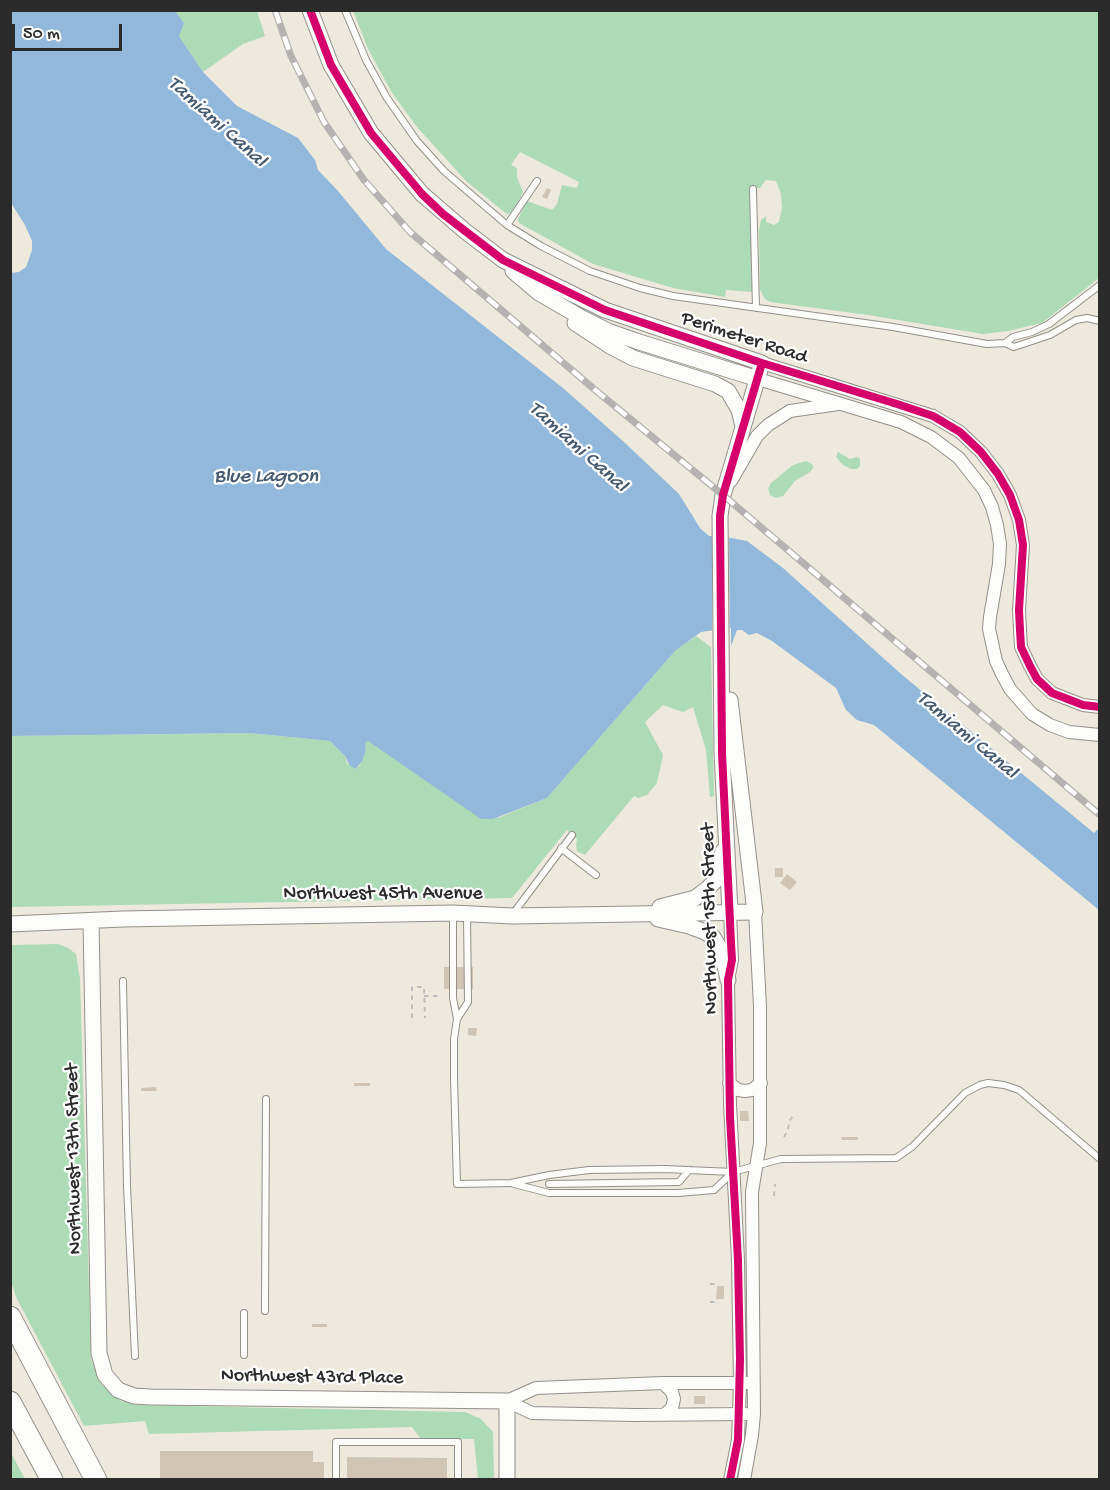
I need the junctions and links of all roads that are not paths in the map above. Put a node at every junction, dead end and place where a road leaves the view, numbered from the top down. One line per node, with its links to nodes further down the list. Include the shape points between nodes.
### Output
1 (310, 10): 6 (street, Perimeter Road, via 331,65 371,133 422,194)
2 (345, 10): 5 (lane, via 366,60 405,125 444,171)
3 (537, 181): 5 (lane)
4 (753, 189): 9 (lane)
5 (507, 225): 9 (lane, via 568,261 619,282 673,296)
6 (503, 260): 8 (street, Perimeter Road); 12 (street, Perimeter Road, via 605,310)
7 (1100, 285): 11 (lane, via 1049,324)
8 (539, 293): 13 (street, Perimeter Road, via 582,318 636,341); 15 (street, via 581,328 633,358 728,391)
9 (756, 308): 11 (lane, via 987,344)
10 (1100, 321): 11 (lane, via 1081,319 1031,343)
11 (1005, 343)
12 (762, 363): 13 (street, Northwest 15th Street); 18 (street, Perimeter Road, via 933,416 960,432 981,452 1010,495 1018,520 1023,545 1021,647 1037,679 1052,693)
13 (758, 379): 14 (street, Perimeter Road); 15 (street, Northwest 15th Street)
14 (843, 404): 16 (street, via 790,411 768,425 757,436); 19 (street, Perimeter Road, via 917,429 946,447 971,471 992,507 1000,544 989,629 1002,674 1032,714 1069,732)
15 (743, 426): 16 (street, Northwest 15th Street)
16 (723, 495): 17 (street, Northwest 15th Street)
17 (722, 644): 20 (street, Northwest 15th Street); 25 (street, Northwest 15th Street)
18 (1100, 707)
19 (1100, 735)
20 (727, 830): 24 (street, Northwest 15th Street); 27 (street, via 720,866 711,886 695,897)
21 (572, 835): 22 (lane)
22 (561, 848): 23 (lane); 28 (lane)
23 (596, 875)
24 (730, 912): 25 (street, Northwest 45th Avenue); 27 (street, Northwest 45th Avenue); 32 (street, Northwest 15th Street, via 732,960)
25 (755, 912): 35 (street, Northwest 15th Street)
26 (460, 913): 28 (street, Northwest 45th Avenue); 29 (street, Northwest 45th Avenue); 33 (lane, via 453,998); 33 (lane, via 468,1002)
27 (635, 914): 28 (street, Northwest 45th Avenue); 32 (street, via 709,934 722,952)
28 (512, 915)
29 (92, 921): 30 (street, Northwest 45th Avenue); 51 (street, Northwest 13th Street, via 99,1353 105,1375)
30 (10, 924)
31 (123, 981): 47 (lane)
32 (728, 981): 34 (street, Northwest 15th Street)
33 (457, 1019): 41 (lane, via 454,1078 458,1184)
34 (729, 1083): 35 (street, via 745,1091); 40 (street, Northwest 15th Street)
35 (760, 1083): 38 (street, Northwest 15th Street)
36 (266, 1100): 43 (lane)
37 (1100, 1159): 38 (lane, via 1026,1094 996,1083 980,1085 965,1093 896,1158 781,1159)
38 (757, 1166): 40 (lane); 50 (street, Northwest 15th Street, via 752,1192)
39 (689, 1170): 40 (lane); 41 (lane, via 589,1170); 42 (lane, via 679,1182)
40 (733, 1172): 41 (lane, via 714,1190 678,1193 549,1193); 49 (street, Northwest 15th Street)
41 (511, 1183)
42 (549, 1184)
43 (265, 1311)
44 (244, 1314): 46 (lane)
45 (10, 1317): 58 (highway)
46 (244, 1355)
47 (135, 1356)
48 (663, 1383): 49 (street, Northwest 43rd Place); 52 (street, Northwest 43rd Place, via 536,1388); 56 (street, via 674,1399)
49 (740, 1383): 50 (street, Northwest 43rd Place); 54 (street, Northwest 15th Street)
50 (754, 1383): 55 (street, Northwest 15th Street)
51 (118, 1390): 52 (street, Northwest 43rd Place, via 150,1397)
52 (507, 1401): 56 (street, Northwest 43rd Place, via 532,1413); 61 (street)
53 (10, 1402): 57 (highway)
54 (739, 1414): 55 (street, Northwest 43rd Place); 56 (street, Northwest 43rd Place); 62 (street, Northwest 15th Street)
55 (754, 1414): 63 (street, Northwest 15th Street)
56 (664, 1415)
57 (52, 1479)
58 (96, 1479)
59 (336, 1479): 60 (lane, via 336,1442 458,1442)
60 (458, 1479)
61 (507, 1479)
62 (730, 1479)
63 (744, 1479)

